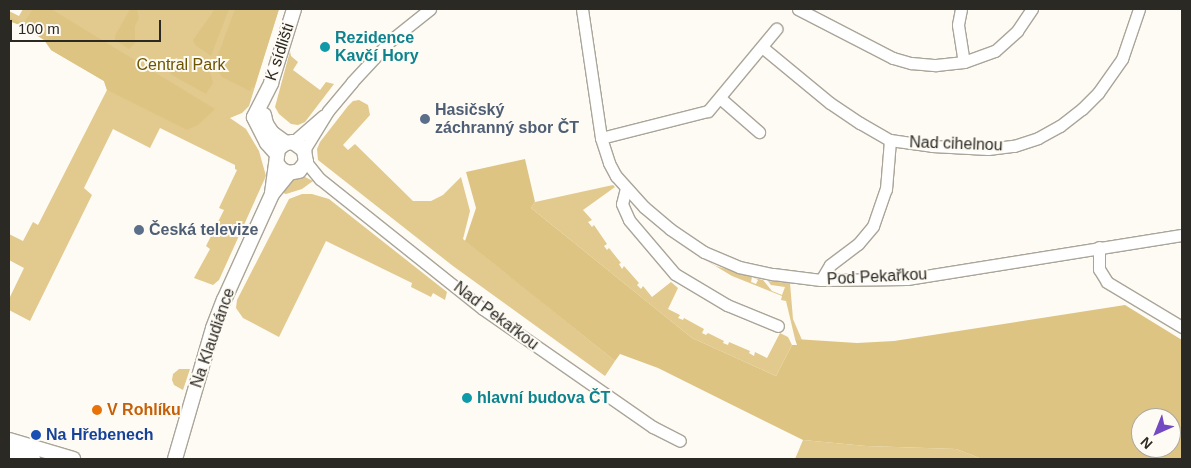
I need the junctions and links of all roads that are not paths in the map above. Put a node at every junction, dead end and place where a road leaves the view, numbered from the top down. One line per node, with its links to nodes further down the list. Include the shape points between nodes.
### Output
1 (294, 9): 15 (street, K sídlišti, via 266,94 254,117 266,143)
2 (430, 9): 15 (street, via 391,40)
3 (582, 9): 13 (street, Pod Pekařkou)
4 (798, 9): 10 (street, via 902,61 936,65)
5 (960, 9): 10 (street, via 958,25)
6 (1032, 9): 10 (street, via 1000,48)
7 (1139, 9): 14 (street, Nad cihelnou, via 1122,59 1098,93 1082,109 1038,138 1014,146 988,148)
8 (776, 29): 9 (street)
9 (762, 47): 11 (street); 14 (street, Nad cihelnou, via 830,103)
10 (964, 62)
11 (720, 98): 12 (street); 13 (street, via 708,111)
12 (759, 132)
13 (601, 138): 16 (street, Pod Pekařkou, via 609,163)
14 (890, 140): 19 (street, via 886,189 873,226 858,244 830,265)
15 (291, 157): 23 (street, Nad Pekařkou, via 483,309 653,427); 27 (street, Na Klaudiánce, via 213,328)
16 (626, 188): 19 (street, Pod Pekařkou, via 670,229 704,252 739,267); 20 (street, via 622,204 629,220 676,274 727,305)
17 (1182, 235): 18 (street, Pod Pekařkou)
18 (1099, 247): 19 (street, Pod Pekařkou, via 907,279); 21 (street, via 1100,269 1107,282)
19 (821, 280)
20 (778, 326)
21 (1182, 327)
22 (9, 440): 26 (street)
23 (680, 441)
24 (9, 452): 25 (street)
25 (33, 459)
26 (73, 459)
27 (175, 459)

